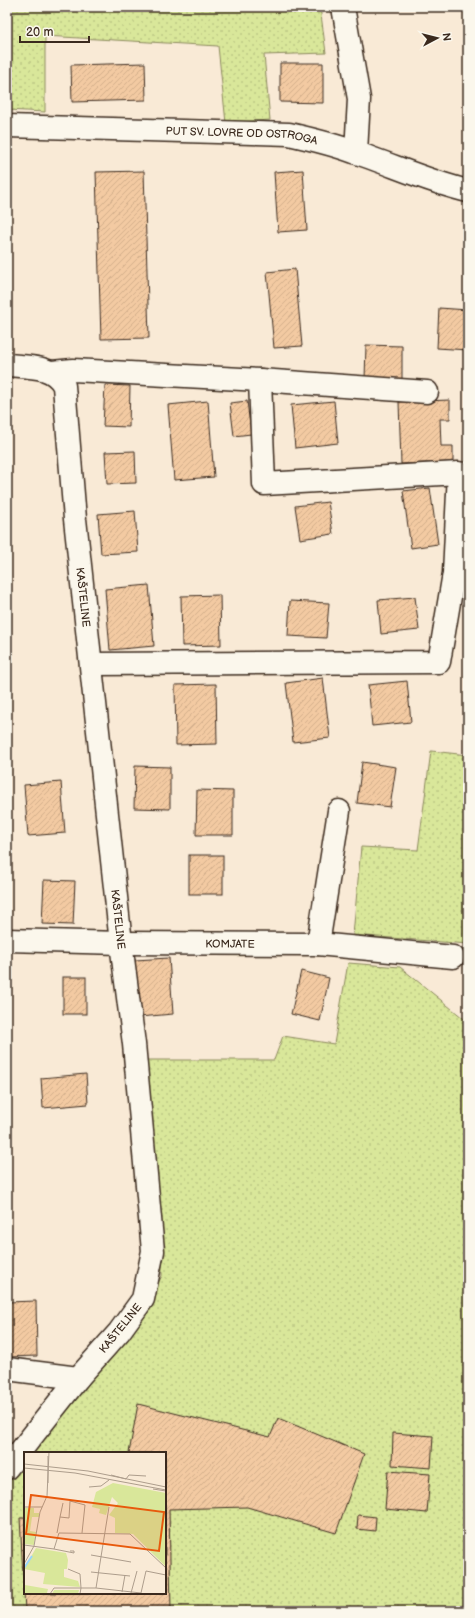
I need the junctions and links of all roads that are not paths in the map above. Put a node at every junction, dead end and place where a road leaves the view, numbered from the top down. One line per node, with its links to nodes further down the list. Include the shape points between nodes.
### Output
1 (343, 7): 3 (street, via 359,98)
2 (7, 126): 3 (street, PUT SV. LOVRE OD OSTROGA, via 289,134)
3 (356, 152): 4 (street, PUT SV. LOVRE OD OSTROGA, via 442,185)
4 (468, 191)
5 (7, 365): 6 (street)
6 (52, 372): 7 (street, via 73,370); 9 (street, KAŠTELINE, via 60,378 64,386 75,518)
7 (260, 380): 8 (street); 9 (street, via 264,484 459,473 454,573 439,662)
8 (427, 392)
9 (92, 664): 12 (street, KAŠTELINE)
10 (339, 811): 13 (street)
11 (7, 940): 12 (street, KOMJATE)
12 (121, 943): 13 (street, KOMJATE); 16 (street, KAŠTELINE, via 134,1044 153,1251 143,1299 119,1332)
13 (318, 944): 14 (street, KOMJATE)
14 (453, 957)
15 (7, 1369): 16 (street)
16 (78, 1378): 17 (street, KAŠTELINE)
17 (7, 1468)

